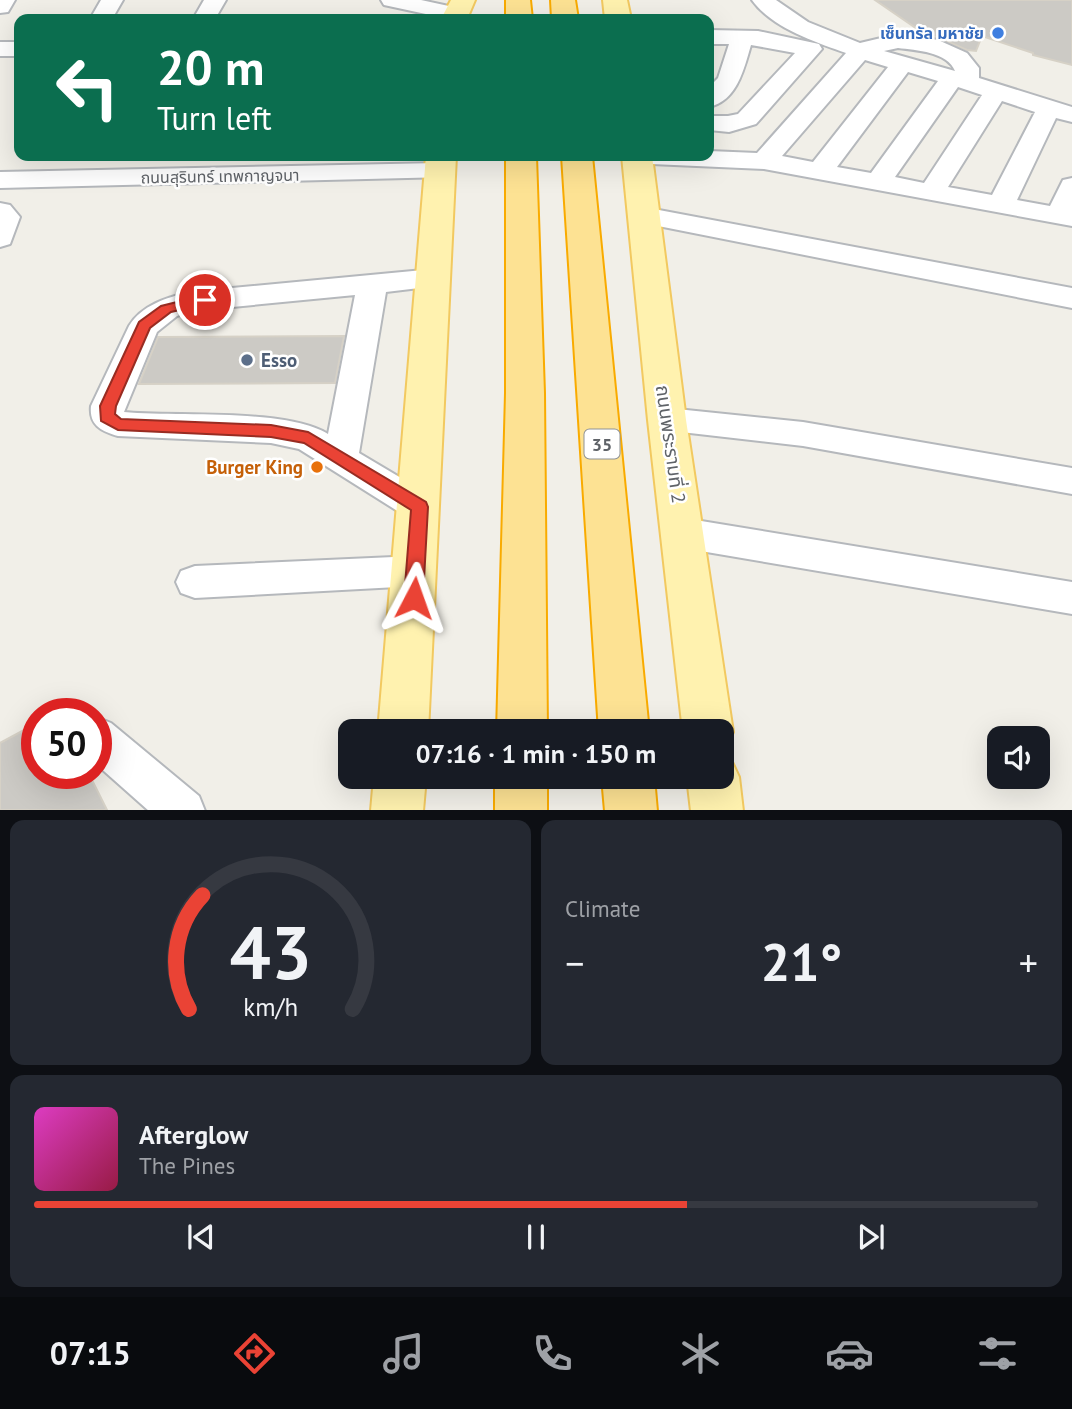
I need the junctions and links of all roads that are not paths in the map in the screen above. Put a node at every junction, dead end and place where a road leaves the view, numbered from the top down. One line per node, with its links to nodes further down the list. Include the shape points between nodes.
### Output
1 (4, 0): 4 (street)
2 (392, 0): 5 (street)
3 (763, 0): 8 (street, via 790,22)
4 (0, 7)
5 (454, 10)
6 (714, 37): 7 (street)
7 (742, 38): 11 (street, via 811,49); 13 (street, via 729,80)
8 (862, 49): 9 (street); 10 (street, via 898,41 930,45 959,58 967,68); 14 (street)
9 (903, 63): 10 (street); 23 (street)
10 (959, 80): 12 (street); 25 (street)
11 (777, 86): 14 (street); 16 (street, via 747,119)
12 (996, 92): 15 (street); 27 (street)
13 (714, 95)
14 (818, 99): 21 (street)
15 (1060, 111): 28 (street)
16 (714, 123)
17 (714, 159): 21 (street)
18 (521, 161): 45 (highway)
19 (577, 161): 46 (highway, 35)
20 (632, 161): 30 (main road, ถนนพระรามที่ 2)
21 (764, 161): 23 (street)
22 (440, 164): 24 (street, ถนนสุรินทร์ เทพกาญจนา); 33 (main road)
23 (820, 171): 25 (street)
24 (0, 180)
25 (877, 183): 27 (street)
26 (1072, 186): 31 (street)
27 (931, 193): 28 (street)
28 (1001, 205): 31 (street)
29 (0, 211): 32 (street, via 5,217)
30 (643, 215): 35 (street); 36 (main road, ถนนพระรามที่ 2)
31 (1065, 217)
32 (0, 237)
33 (434, 278): 34 (street); 39 (main road)
34 (372, 284): 37 (street); 37 (street, via 189,302 166,309 144,326 108,406 107,417 118,424 271,431 308,438)
35 (1072, 298)
36 (667, 420): 38 (street, via 803,434); 40 (main road, ถนนพระรามที่ 2)
37 (341, 459): 39 (street)
38 (1072, 481)
39 (420, 507): 41 (main road)
40 (683, 533): 43 (street); 47 (main road, ถนนพระรามที่ 2)
41 (416, 571): 42 (street); 44 (main road)
42 (194, 582)
43 (1072, 598)
44 (405, 719)
45 (522, 719)
46 (623, 719)
47 (706, 719)
48 (112, 750): 53 (street)
49 (399, 789): 54 (main road)
50 (521, 789): 55 (highway)
51 (629, 789): 56 (highway)
52 (715, 789): 57 (main road)
53 (184, 810)
54 (397, 810)
55 (521, 810)
56 (631, 810)
57 (718, 810)

